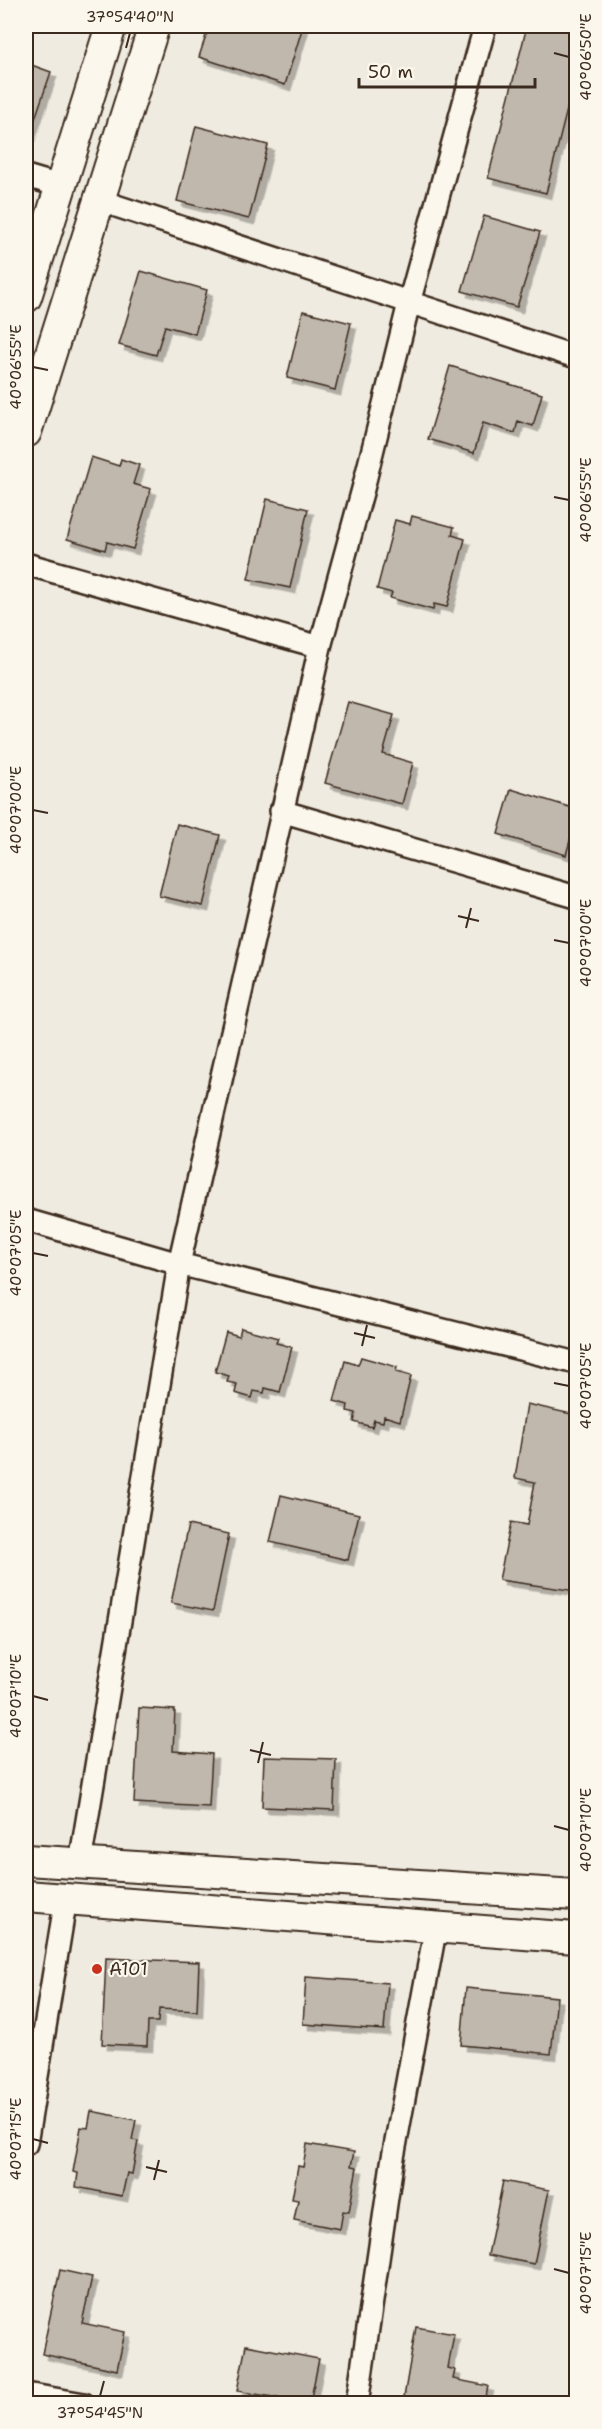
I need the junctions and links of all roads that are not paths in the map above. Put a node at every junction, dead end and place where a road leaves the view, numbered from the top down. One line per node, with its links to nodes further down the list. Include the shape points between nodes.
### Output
1 (111, 26): 5 (main road)
2 (154, 26): 6 (main road)
3 (485, 26): 8 (street)
4 (26, 176): 5 (street)
5 (60, 186): 7 (main road)
6 (98, 200): 8 (street); 10 (main road)
7 (26, 297)
8 (409, 303): 9 (street); 12 (street)
9 (576, 357)
10 (26, 432)
11 (26, 564): 12 (street)
12 (320, 647): 13 (street)
13 (282, 811): 14 (street); 16 (street)
14 (576, 897)
15 (26, 1220): 16 (street)
16 (179, 1264): 17 (street); 19 (street)
17 (576, 1363)
18 (26, 1860): 19 (main road)
19 (80, 1863): 20 (main road)
20 (576, 1895)
21 (26, 1896): 22 (main road)
22 (66, 1898): 23 (main road); 25 (street)
23 (436, 1926): 24 (main road); 28 (street, via 392,2163)
24 (576, 1938)
25 (26, 2144)
26 (26, 2394): 27 (street)
27 (84, 2403)
28 (357, 2403)

